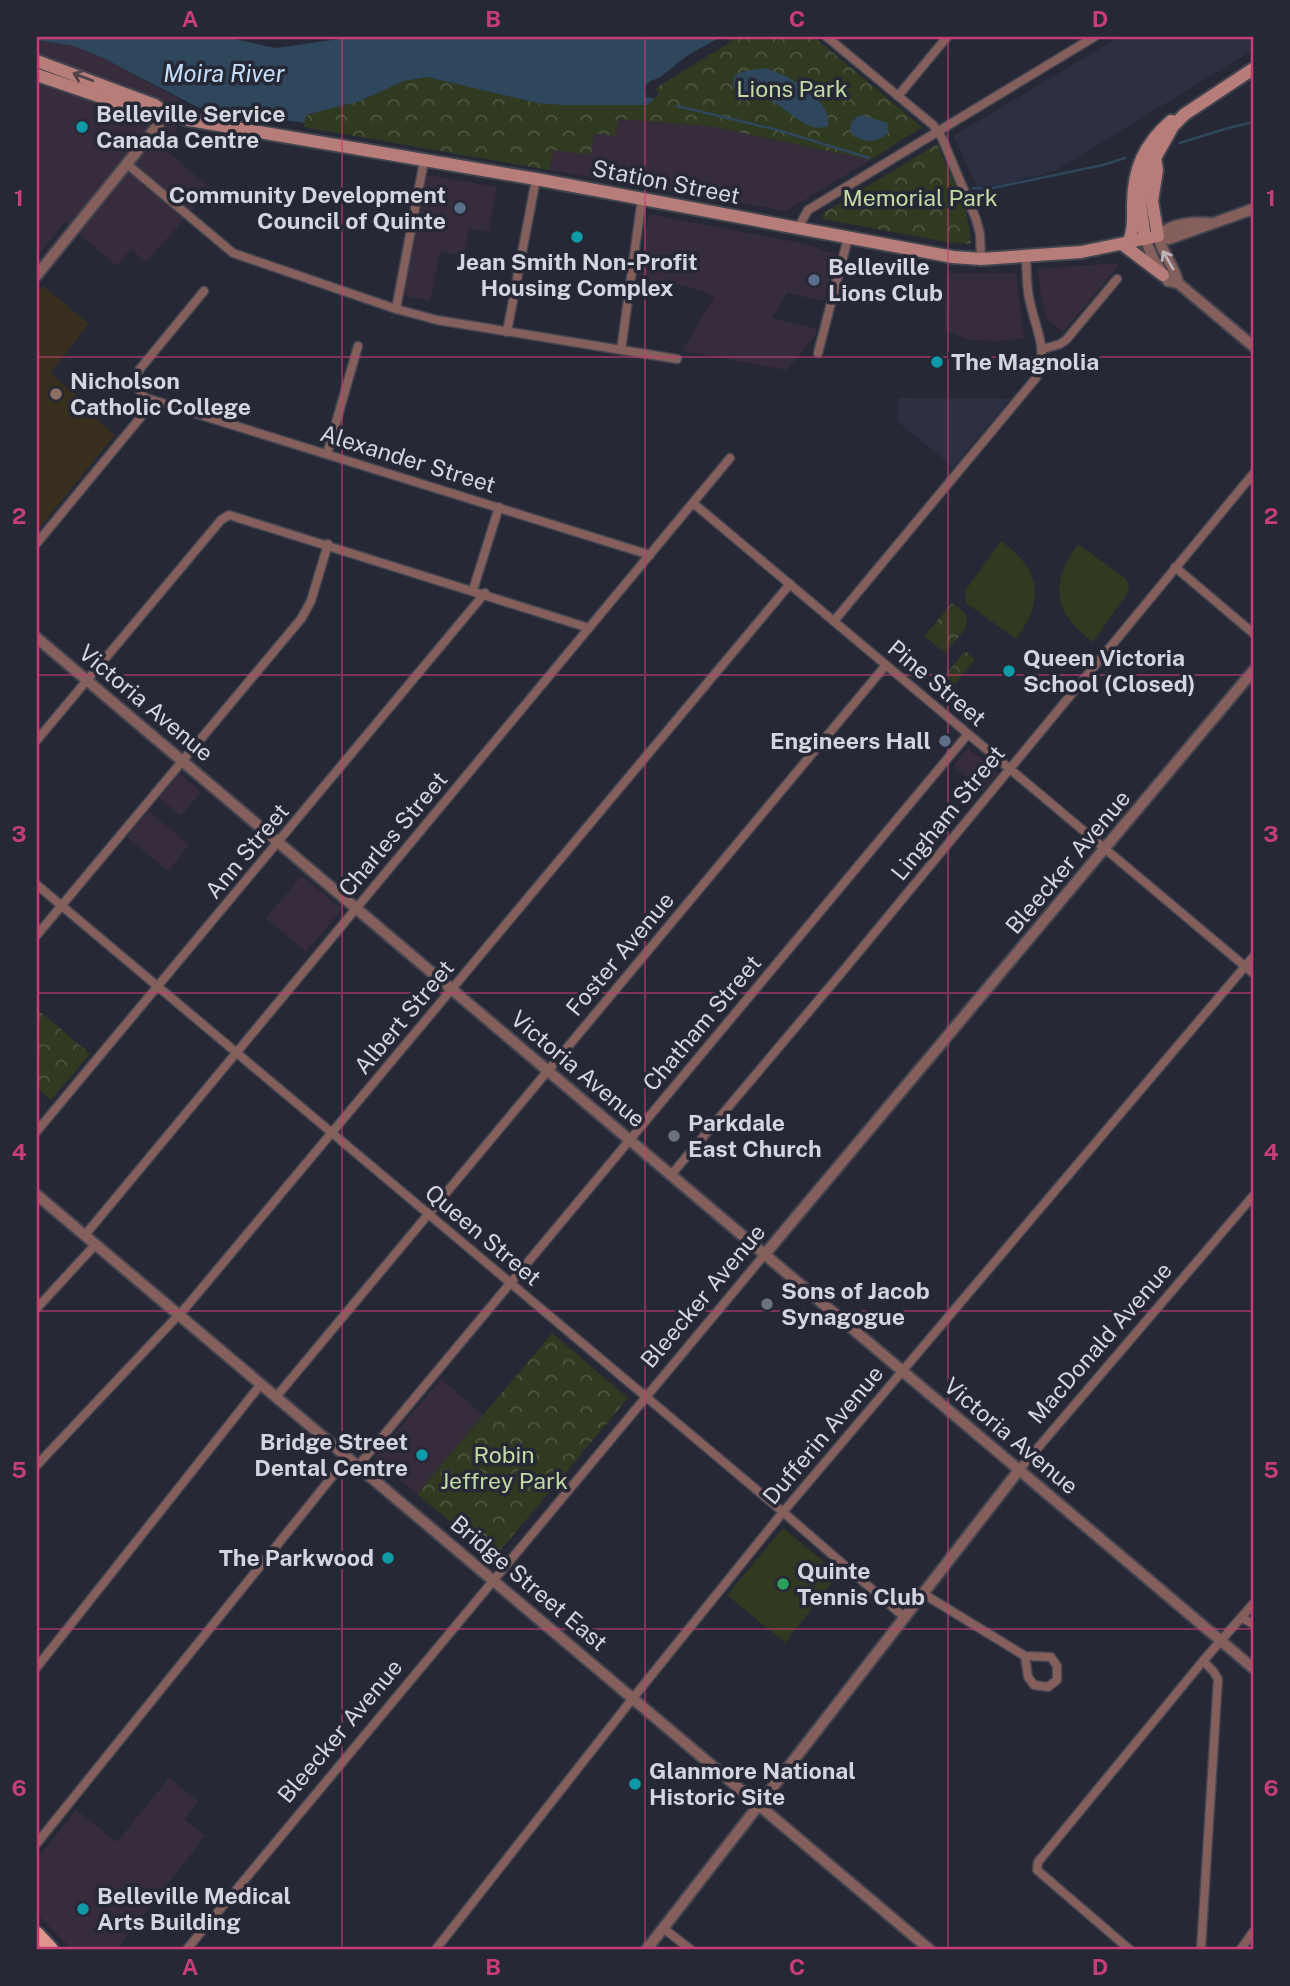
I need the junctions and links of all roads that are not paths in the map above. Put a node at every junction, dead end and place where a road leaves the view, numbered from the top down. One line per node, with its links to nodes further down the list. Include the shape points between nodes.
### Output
1 (827, 37): 5 (street)
2 (843, 37): 5 (street)
3 (947, 37): 9 (street)
4 (1094, 37): 12 (street)
5 (836, 44): 9 (street)
6 (37, 61): 11 (main road, Station Street, one-way to 6, via 155,105)
7 (1253, 69): 10 (main road)
8 (37, 75): 11 (main road, Station Street, via 151,114)
9 (898, 96): 12 (street)
10 (1198, 104): 20 (main road, via 1173,126 1147,167 1140,202); 21 (main road, via 1163,128 1141,156 1134,183 1133,227)
11 (167, 114): 13 (main road, Station Street); 14 (street)
12 (938, 131): 18 (street, via 808,210); 23 (street, via 976,219)
13 (424, 160): 15 (main road, Station Street); 29 (street)
14 (127, 164): 24 (street); 29 (street, via 233,253)
15 (536, 179): 16 (main road, Station Street); 30 (street)
16 (642, 198): 18 (main road, Station Street); 34 (street)
17 (1253, 209): 20 (street, Station Street, via 1169,239)
18 (797, 228): 19 (main road, Station Street)
19 (848, 237): 23 (main road, Station Street); 35 (street)
20 (1152, 238): 21 (main road, Station Street); 25 (street); 27 (street, one-way to 20)
21 (1125, 244): 22 (main road, Station Street); 25 (main road)
22 (1026, 257): 23 (main road, Station Street); 33 (street, via 1030,302)
23 (981, 259)
24 (37, 275)
25 (1163, 275): 27 (street)
26 (1117, 279): 33 (street, via 1066,340)
27 (1178, 283): 32 (street)
28 (204, 291): 37 (street, via 139,370 136,386)
29 (396, 309): 30 (street)
30 (507, 332): 34 (street)
31 (358, 346): 38 (street)
32 (1253, 346)
33 (1043, 349): 50 (street, via 1036,379)
34 (621, 350): 36 (street)
35 (818, 353)
36 (677, 359)
37 (154, 401): 38 (street, Alexander Street); 43 (street)
38 (327, 454): 42 (street, Alexander Street)
39 (730, 458): 41 (street, Charles Street)
40 (1253, 474): 46 (street, Lingham Street)
41 (693, 503): 45 (street, Charles Street); 47 (street, Pine Street)
42 (499, 507): 45 (street, Alexander Street); 48 (street)
43 (37, 543)
44 (328, 544): 48 (street); 56 (street, via 226,516); 59 (street, via 307,610)
45 (650, 555): 51 (street, Charles Street)
46 (1175, 567): 52 (street); 60 (street, Lingham Street)
47 (790, 584): 50 (street, Pine Street); 71 (street, Albert Street)
48 (474, 590): 49 (street)
49 (485, 593): 51 (street); 61 (street, Ann Street)
50 (834, 621): 54 (street, Pine Street)
51 (589, 628): 65 (street, Charles Street)
52 (1253, 633)
53 (37, 638): 56 (street, Victoria Avenue)
54 (886, 665): 57 (street, Pine Street); 73 (street, Foster Avenue)
55 (1253, 671): 62 (street, Bleecker Avenue)
56 (87, 680): 58 (street); 59 (street, Victoria Avenue)
57 (968, 734): 60 (street, Pine Street); 76 (street, Chatham Street)
58 (37, 740)
59 (183, 761): 61 (street, Victoria Avenue); 64 (street)
60 (1009, 769): 62 (street, Pine Street); 77 (street, Lingham Street)
61 (279, 843): 65 (street, Victoria Avenue); 70 (street, Ann Street)
62 (1106, 850): 68 (street, Pine Street); 83 (street, Bleecker Avenue)
63 (37, 885): 64 (street, Queen Street)
64 (61, 906): 66 (street); 70 (street, Queen Street)
65 (356, 909): 71 (street, Victoria Avenue); 72 (street, Charles Street)
66 (37, 935)
67 (1253, 957): 68 (street, Dufferin Avenue)
68 (1245, 967): 69 (street, Pine Street); 87 (street, Dufferin Avenue)
69 (1253, 973)
70 (158, 986): 72 (street, Queen Street); 74 (street, Ann Street)
71 (452, 990): 73 (street, Victoria Avenue); 75 (street, Albert Street)
72 (237, 1052): 75 (street, Queen Street); 81 (street, Charles Street)
73 (547, 1071): 76 (street, Victoria Avenue); 80 (street, Foster Avenue)
74 (37, 1131)
75 (332, 1132): 80 (street, Queen Street); 86 (street, Albert Street)
76 (630, 1140): 77 (street, Victoria Avenue); 84 (street, Chatham Street)
77 (671, 1175): 83 (street, Victoria Avenue)
78 (37, 1195): 81 (street, Bridge Street East)
79 (1253, 1196): 94 (street, MacDonald Avenue)
80 (428, 1214): 84 (street, Queen Street); 89 (street, Foster Avenue)
81 (85, 1235): 82 (street, Bridge Street East)
82 (96, 1244): 85 (street); 86 (street, Bridge Street East)
83 (765, 1254): 87 (street, Victoria Avenue); 90 (street, Bleecker Avenue)
84 (510, 1283): 90 (street, Queen Street); 93 (street, Chatham Street)
85 (37, 1308)
86 (179, 1315): 88 (street, Bridge Street East); 92 (street, Albert Street)
87 (902, 1371): 94 (street, Victoria Avenue); 95 (street, Dufferin Avenue)
88 (261, 1384): 89 (street, Bridge Street East); 105 (street)
89 (276, 1397): 91 (street, Bridge Street East)
90 (645, 1397): 95 (street, Queen Street); 96 (street, Bleecker Avenue)
91 (348, 1457): 93 (street, Bridge Street East); 109 (street)
92 (37, 1465)
93 (358, 1466): 96 (street, Bridge Street East)
94 (1019, 1470): 97 (street, MacDonald Avenue); 102 (street, Victoria Avenue)
95 (783, 1511): 99 (street, Queen Street); 107 (street, Dufferin Avenue)
96 (493, 1579): 107 (street, Bridge Street East); 114 (street, Bleecker Avenue)
97 (922, 1593): 99 (street, MacDonald Avenue); 103 (street)
98 (1253, 1604): 100 (street)
99 (904, 1617): 108 (street, MacDonald Avenue)
100 (1242, 1618): 101 (street); 102 (street)
101 (1253, 1624)
102 (1220, 1640): 104 (street); 106 (street, Victoria Avenue)
103 (1025, 1656): 103 (street, via 1028,1678 1034,1685 1048,1687 1057,1680 1057,1666 1051,1657)
104 (1203, 1661): 119 (street, via 1038,1862 1037,1870); 120 (street, via 1218,1679)
105 (37, 1667)
106 (1253, 1668)
107 (633, 1698): 108 (street, Bridge Street East); 115 (street, Dufferin Avenue)
108 (758, 1804): 110 (street, MacDonald Avenue); 118 (street, Bridge Street East)
109 (37, 1843)
110 (663, 1928): 116 (street, MacDonald Avenue); 117 (street)
111 (1253, 1932): 121 (street)
112 (37, 1934): 113 (main road)
113 (51, 1949)
114 (187, 1949)
115 (436, 1949)
116 (647, 1949)
117 (690, 1949)
118 (929, 1949)
119 (1129, 1949)
120 (1201, 1949)
121 (1241, 1949)

